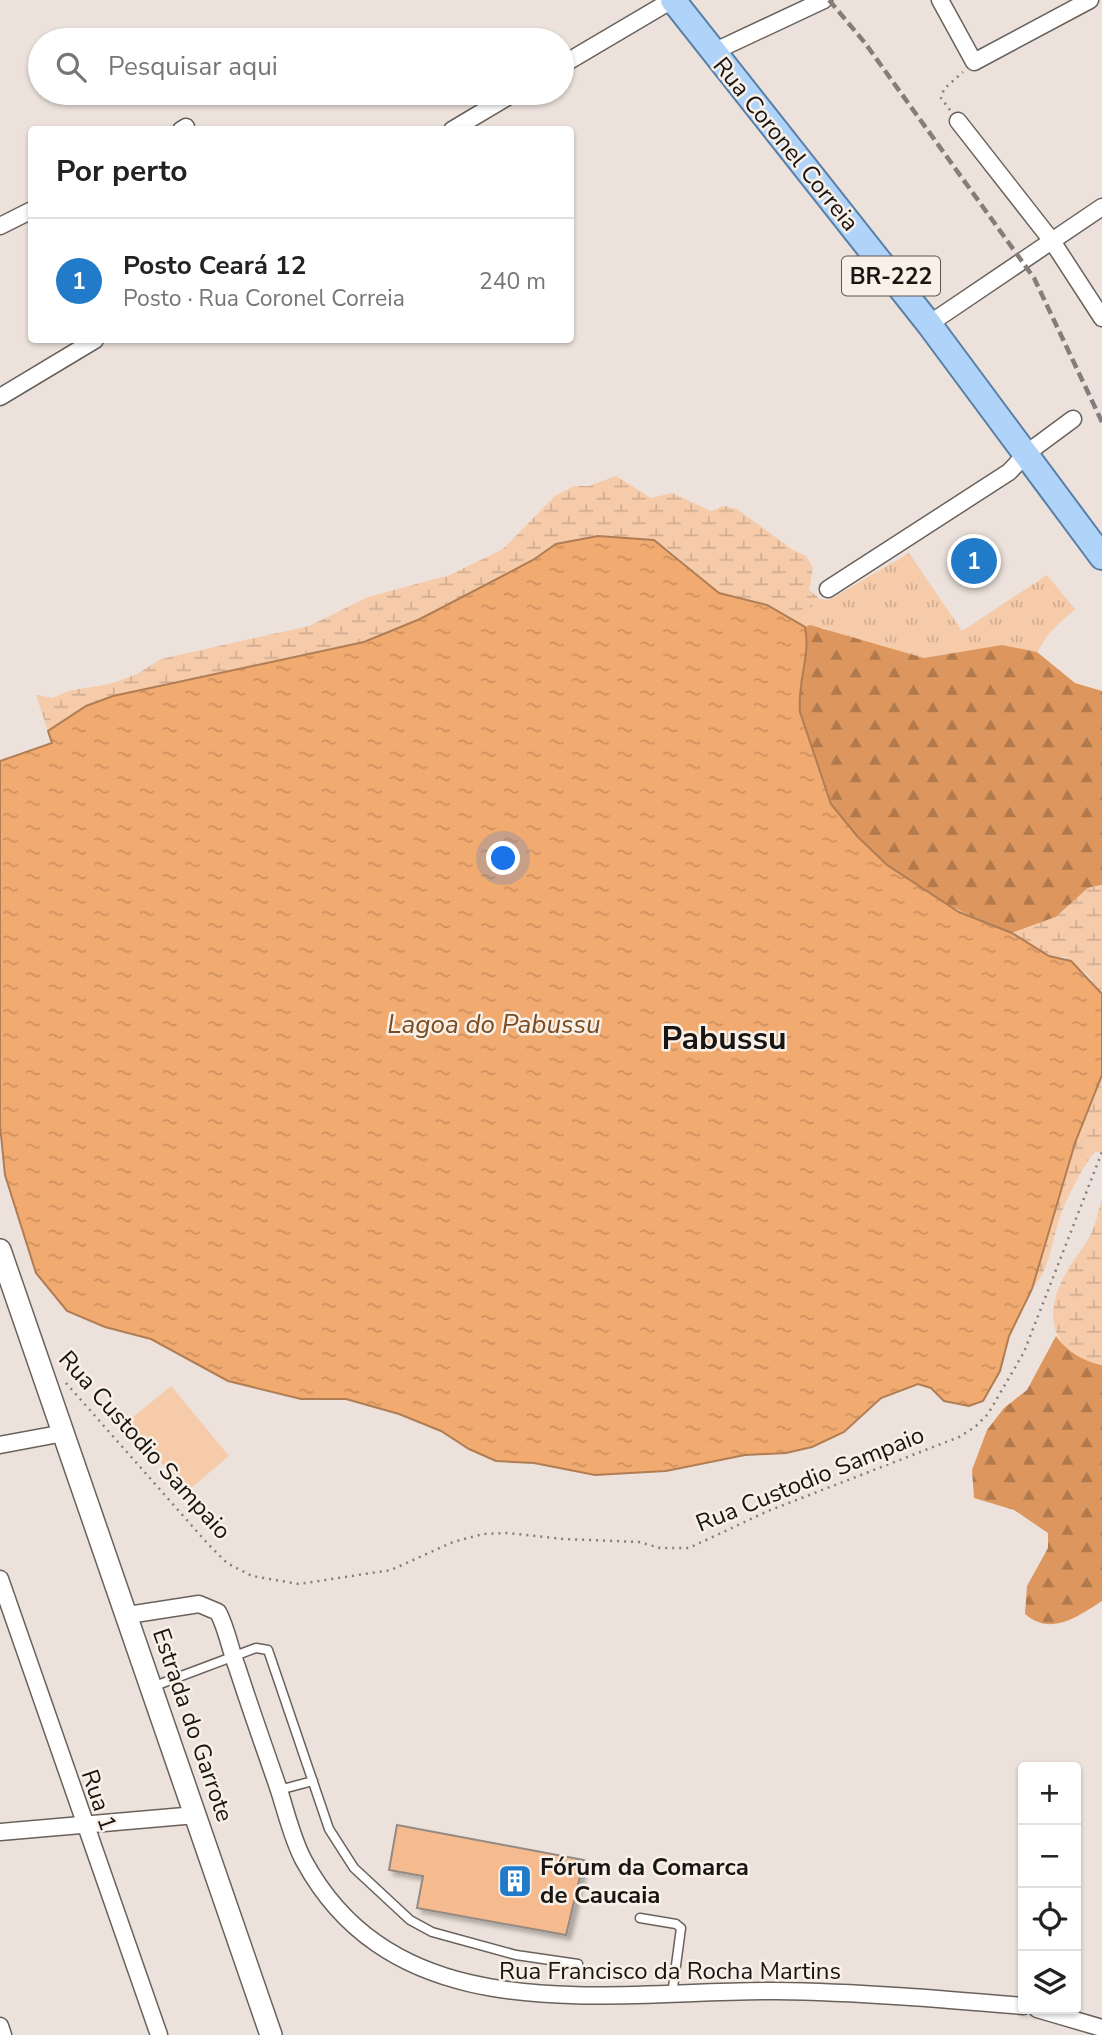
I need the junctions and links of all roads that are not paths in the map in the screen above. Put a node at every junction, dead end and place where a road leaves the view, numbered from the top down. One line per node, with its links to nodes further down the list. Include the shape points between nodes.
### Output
1 (672, 0): 5 (main road, Rua Coronel Correia / BR-222); 6 (street)
2 (824, 0): 5 (street)
3 (940, 0): 4 (street, via 974,62)
4 (1090, 0)
5 (713, 52): 15 (main road, Rua Coronel Correia / BR-222)
6 (574, 58)
7 (494, 105): 9 (street)
8 (958, 121): 13 (street)
9 (459, 126)
10 (1102, 207): 13 (street)
11 (28, 216): 12 (street)
12 (0, 226)
13 (1052, 241): 14 (street); 15 (street)
14 (1102, 318)
15 (929, 324): 19 (main road, Rua Coronel Correia / BR-222)
16 (90, 343): 17 (street)
17 (0, 397)
18 (1073, 419): 19 (street)
19 (1027, 453): 20 (main road, Rua Coronel Correia / BR-222); 21 (street, via 1009,472)
20 (1102, 557)
21 (828, 589)
22 (0, 1250): 23 (main road, Estrada do Garrote)
23 (64, 1433): 24 (street); 26 (main road, Estrada do Garrote)
24 (0, 1445)
25 (0, 1579): 32 (street, Rua 1)
26 (128, 1615): 27 (street, Rua Francisco da Rocha Martins, via 210,1606 223,1622); 28 (main road, Estrada do Garrote)
27 (233, 1656): 28 (lane); 29 (lane, via 256,1648 268,1650); 30 (street, Rua Francisco da Rocha Martins)
28 (152, 1687): 31 (main road, Estrada do Garrote)
29 (313, 1781): 30 (lane); 35 (lane, via 329,1829 346,1859 410,1920 432,1932 516,1955)
30 (279, 1790): 36 (street, Rua Francisco da Rocha Martins, via 304,1861 323,1891 347,1921 383,1951 421,1973 495,1995)
31 (196, 1815): 32 (street); 43 (main road, Estrada do Garrote)
32 (84, 1826): 33 (street); 42 (street, Rua 1)
33 (0, 1832)
34 (640, 1918): 36 (lane, via 681,1928)
35 (579, 1964)
36 (673, 1995): 37 (street, Rua Francisco da Rocha Martins, via 838,1993)
37 (1018, 2006)
38 (1054, 2014): 40 (street)
39 (0, 2026): 41 (street)
40 (1102, 2028)
41 (3, 2035)
42 (159, 2035)
43 (271, 2035)

